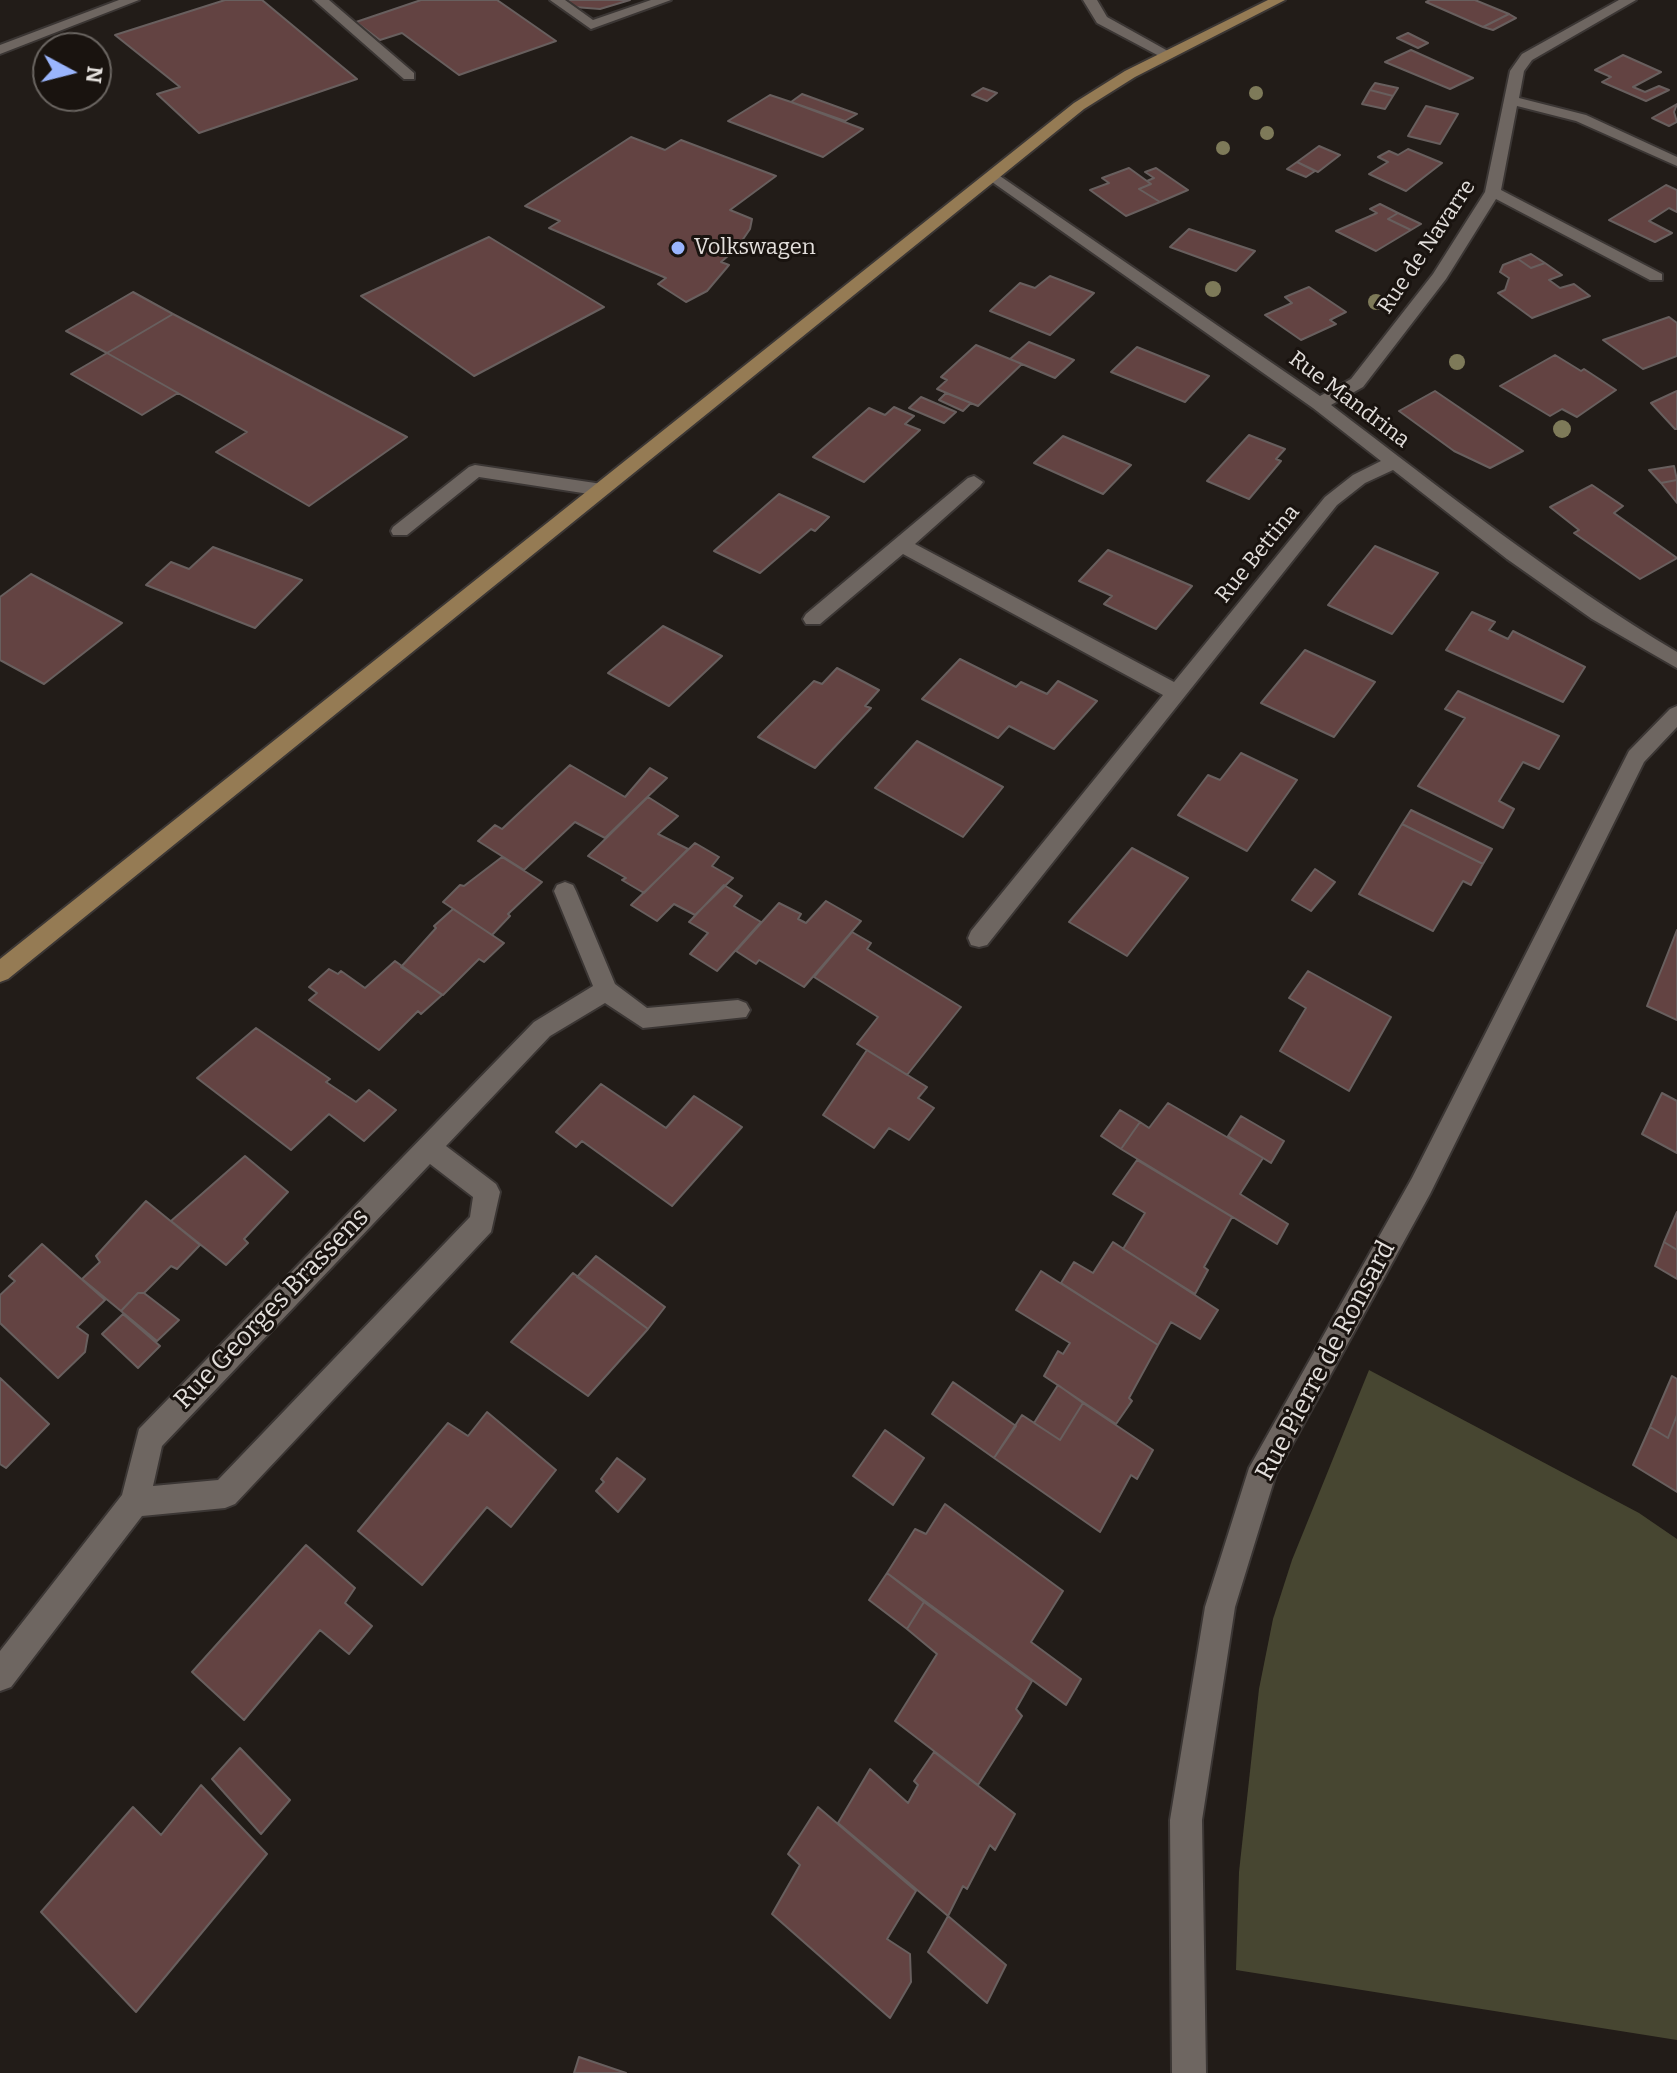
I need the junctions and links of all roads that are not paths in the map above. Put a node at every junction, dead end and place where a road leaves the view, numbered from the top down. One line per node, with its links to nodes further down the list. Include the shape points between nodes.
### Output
1 (82, 0): 10 (street)
2 (132, 0): 10 (street)
3 (342, 0): 9 (street)
4 (557, 0): 5 (street, via 591,25)
5 (664, 0)
6 (1090, 0): 12 (street, via 1102,20)
7 (1278, 0): 12 (main road)
8 (1629, 0): 14 (street, Rue de Navarre, via 1527,57 1517,71)
9 (324, 2): 13 (street)
10 (101, 10): 11 (street)
11 (0, 50)
12 (1168, 55): 16 (main road, via 1079,106)
13 (409, 76)
14 (1511, 100): 15 (street, via 1581,118); 17 (street, Rue de Navarre)
15 (1677, 162)
16 (992, 177): 19 (street, Rue Mandrina); 22 (main road)
17 (1493, 192): 18 (street); 19 (street, Rue de Navarre, via 1440,276 1357,383)
18 (1656, 277)
19 (1319, 404): 20 (street, Rue Mandrina)
20 (1392, 463): 27 (street, Rue Mandrina, via 1599,614); 29 (street, Rue Bettina, via 1331,501)
21 (974, 482): 24 (street)
22 (602, 490): 23 (street, via 475,471); 33 (main road)
23 (400, 531)
24 (902, 545): 25 (street); 29 (street)
25 (813, 619)
26 (1677, 636): 27 (street)
27 (1658, 648): 28 (street, Rue Mandrina)
28 (1677, 661)
29 (1177, 693): 32 (street, Rue Bettina)
30 (1677, 714): 39 (street, Rue Pierre de Ronsard, via 1636,757 1421,1186 1263,1468 1220,1607 1186,1820)
31 (565, 891): 34 (street)
32 (979, 938)
33 (0, 972)
34 (606, 990): 35 (street, via 643,1018); 36 (street, Rue Georges Brassens, via 542,1029)
35 (738, 1010)
36 (427, 1147): 37 (street, Rue Georges Brassens, via 149,1439); 37 (street, via 487,1192 482,1223 225,1494)
37 (135, 1502): 38 (street, Rue Georges Brassens)
38 (0, 1676)
39 (1189, 2073)

